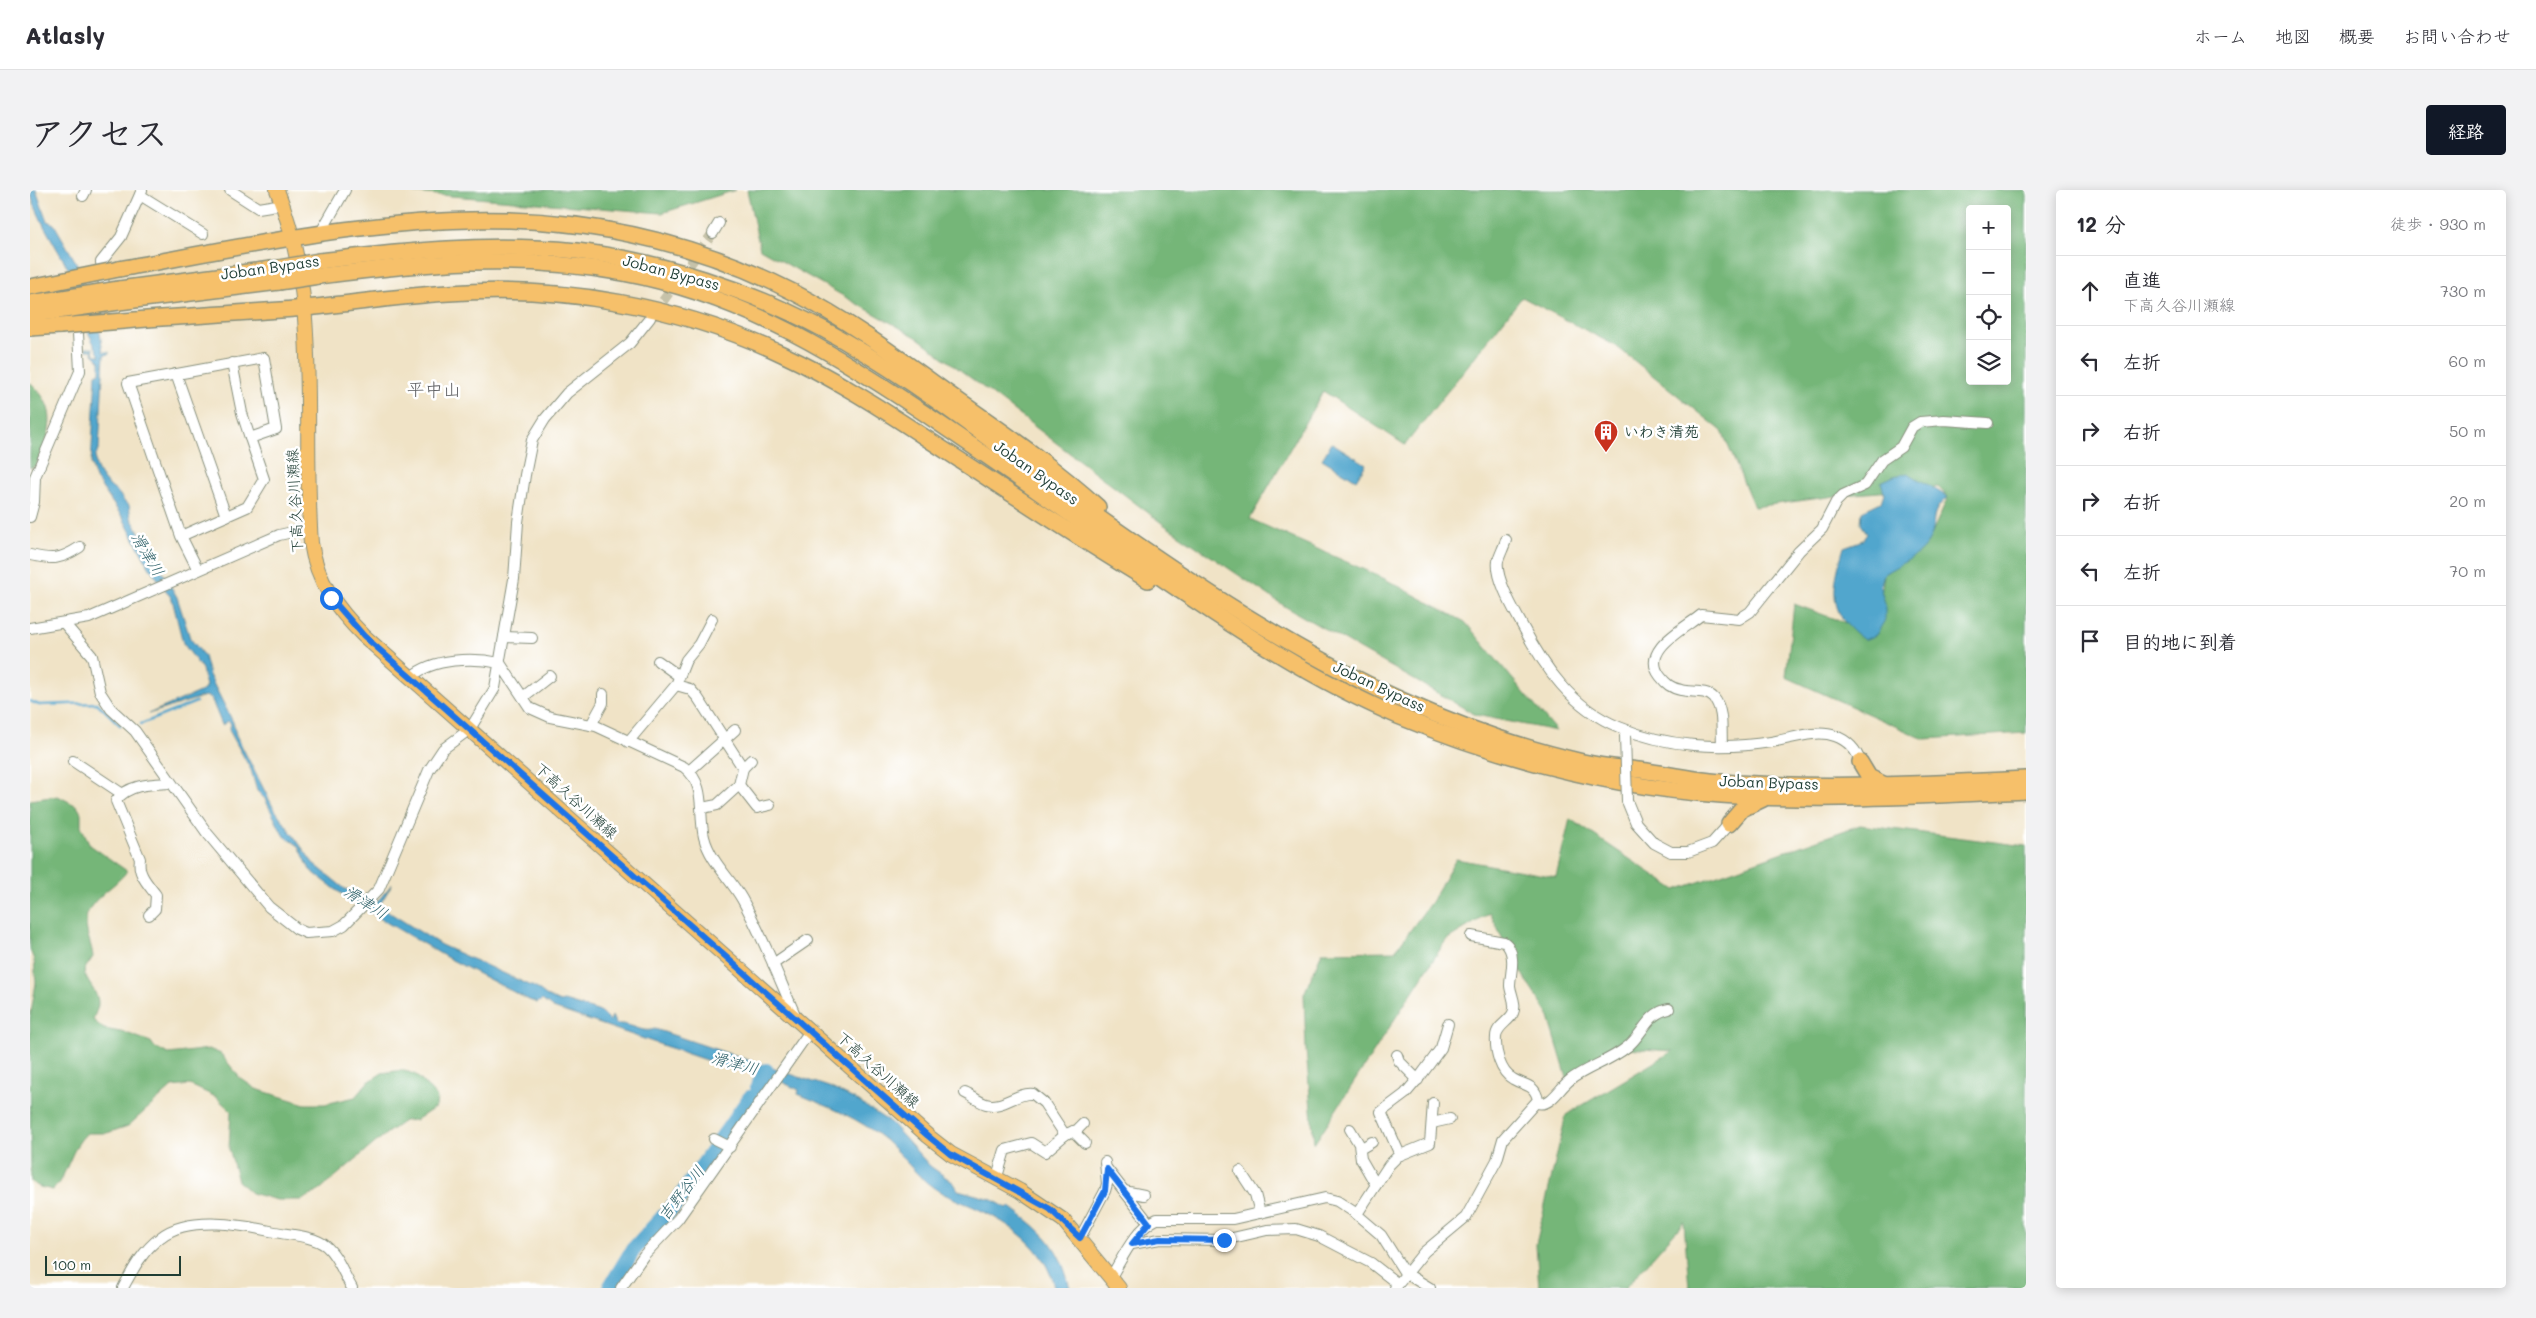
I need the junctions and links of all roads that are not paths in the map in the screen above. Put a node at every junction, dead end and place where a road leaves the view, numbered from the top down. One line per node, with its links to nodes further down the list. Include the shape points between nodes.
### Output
1 (230, 190): 5 (street, via 258,208)
2 (277, 190): 5 (main road, 下高久谷川瀬線)
3 (345, 190): 7 (street)
4 (141, 193): 9 (street); 24 (street, via 120,237 101,262 106,300 80,327 80,371 35,477)
5 (283, 204): 10 (main road, 下高久谷川瀬線)
6 (719, 223): 8 (street)
7 (321, 232): 10 (highway); 30 (highway, via 458,220 542,222 632,234 716,258 794,292 879,344 1068,480)
8 (713, 233)
9 (203, 234)
10 (292, 237): 12 (highway, bridge); 15 (main road, 下高久谷川瀬線)
11 (319, 269): 14 (highway, Joban Bypass, bridge); 30 (highway, Joban Bypass, via 462,246 518,247 580,252 642,263 703,279 823,329 880,364); 32 (highway, Joban Bypass, via 461,260 549,262 628,274 742,308 789,329 872,377)
12 (30, 287)
13 (30, 303): 14 (highway, Joban Bypass)
14 (57, 305): 16 (highway, Joban Bypass)
15 (304, 308): 18 (highway, bridge); 25 (main road, 下高久谷川瀬線); 32 (highway, via 449,293 527,292 606,300 705,324 779,352 865,399 1080,540)
16 (30, 314)
17 (650, 318): 36 (street, via 630,343 567,393 532,440 523,485 514,579)
18 (30, 328)
19 (232, 363): 20 (street); 22 (street); 22 (street, via 264,358 276,429)
20 (176, 374): 23 (street); 26 (street, via 128,383)
21 (1988, 423): 51 (street, via 1928,421 1912,427 1901,446 1882,460 1866,485 1843,495 1836,502 1822,529 1799,551 1750,612 1739,619 1701,615 1659,648 1654,658 1655,670 1667,686 1712,696 1719,707)
22 (250, 438): 23 (street, via 264,479 247,507)
23 (226, 516): 26 (street)
24 (30, 517)
25 (310, 528): 31 (street, via 279,535); 41 (main road, 下高久谷川瀬線, via 314,561 336,605 364,636)
26 (181, 536): 31 (street)
27 (1506, 540): 48 (street, via 1498,568 1508,600 1536,651 1559,684)
28 (80, 547): 29 (street, via 64,558)
29 (30, 555)
30 (1152, 555): 60 (highway, Joban Bypass, via 1339,670 1403,701 1491,735 1584,762 1715,781)
31 (198, 570): 34 (street, via 97,615)
32 (1220, 618): 64 (highway, Joban Bypass, via 1330,683 1397,715 1458,738 1575,773)
33 (712, 619): 42 (street)
34 (64, 623): 35 (street); 58 (street, via 92,656 96,681 110,709 135,731)
35 (30, 628)
36 (504, 637): 37 (street); 39 (street)
37 (532, 638)
38 (658, 661): 42 (street)
39 (500, 663): 41 (street, via 482,659 460,661 419,670); 44 (street); 46 (street, via 495,688)
40 (550, 676): 44 (street)
41 (411, 677): 46 (main road, 下高久谷川瀬線)
42 (677, 680): 49 (street, via 690,689); 50 (street)
43 (603, 694): 45 (street, via 603,703)
44 (523, 697): 45 (street, via 530,708 550,717)
45 (591, 725): 50 (street)
46 (470, 728): 58 (street, via 443,749 429,770 376,891 333,931 306,933 274,913); 74 (main road, 下高久谷川瀬線)
47 (735, 730): 49 (street)
48 (1622, 731): 51 (street, via 1705,746); 68 (street, bridge, via 1627,801 1636,823 1654,843 1671,852 1688,852 1712,843)
49 (725, 738): 55 (street); 56 (street)
50 (628, 742): 56 (street)
51 (1722, 746): 54 (street, via 1823,734 1846,742 1858,752)
52 (751, 760): 55 (street)
53 (73, 762): 63 (street)
54 (1860, 762): 60 (highway, via 1858,772); 61 (highway, via 1869,777)
55 (743, 768): 59 (street)
56 (689, 772): 67 (street, via 698,783)
57 (2026, 779): 61 (highway, Joban Bypass)
58 (170, 783): 63 (street, via 147,784)
59 (739, 785): 66 (street, via 758,808); 67 (street, via 717,805)
60 (1833, 786): 61 (highway, Joban Bypass)
61 (1889, 786)
62 (2026, 791): 65 (highway, Joban Bypass, via 1886,798)
63 (121, 793): 69 (street, via 116,801 140,859 138,866 156,895 155,908)
64 (1715, 794): 65 (highway, Joban Bypass); 68 (highway, via 1725,804)
65 (1769, 798): 68 (highway, via 1742,809)
66 (770, 805)
67 (702, 808): 72 (street, via 704,838 708,847 748,910)
68 (1729, 824)
69 (149, 915)
70 (1471, 936): 80 (street, via 1504,942 1510,951 1510,986 1515,1006 1512,1015 1498,1030 1498,1057 1508,1075 1536,1091)
71 (808, 940): 72 (street)
72 (773, 964): 74 (street)
73 (1669, 1009): 80 (street, via 1662,1010 1647,1022 1626,1048 1576,1076 1548,1101)
74 (798, 1020): 76 (main road, 下高久谷川瀬線)
75 (1448, 1024): 78 (street, via 1441,1048)
76 (810, 1031): 92 (main road, 下高久谷川瀬線, via 950,1154); 106 (street, via 766,1093 721,1142 678,1219 644,1255)
77 (1398, 1055): 78 (street, via 1398,1061)
78 (1418, 1080): 90 (street, via 1381,1112)
79 (965, 1092): 86 (street, via 993,1105 1033,1094)
80 (1537, 1103): 101 (street, via 1503,1138 1497,1160 1466,1217 1424,1252)
81 (1433, 1104): 83 (street)
82 (1450, 1119): 83 (street)
83 (1432, 1122): 90 (street, via 1430,1143)
84 (1083, 1124): 86 (street)
85 (1350, 1129): 89 (street)
86 (1069, 1133): 88 (street); 92 (street, via 1045,1152 1032,1143 1005,1150)
87 (1372, 1142): 89 (street)
88 (1085, 1143)
89 (1360, 1149): 93 (street, via 1361,1159)
90 (1400, 1155): 93 (street)
91 (1240, 1171): 96 (street, via 1255,1194)
92 (996, 1180): 99 (main road, 下高久谷川瀬線, via 1050,1209)
93 (1376, 1185): 97 (street)
94 (1123, 1191): 95 (street); 98 (street); 99 (street, via 1106,1165 1105,1191)
95 (1144, 1195)
96 (1260, 1213): 97 (street, via 1325,1198 1337,1201); 98 (street, via 1215,1220 1164,1218)
97 (1357, 1214): 101 (street, via 1381,1235)
98 (1149, 1223): 100 (street)
99 (1080, 1238): 102 (main road, 下高久谷川瀬線)
100 (1132, 1244): 102 (street); 103 (street, via 1160,1239 1224,1240 1266,1230 1296,1229 1319,1236 1371,1263)
101 (1405, 1273): 103 (street); 107 (street)
102 (1115, 1282)
103 (1397, 1286)
104 (123, 1288): 105 (street, via 143,1254 174,1229 239,1224 319,1242 331,1250)
105 (352, 1288)
106 (621, 1288)
107 (1430, 1288)

